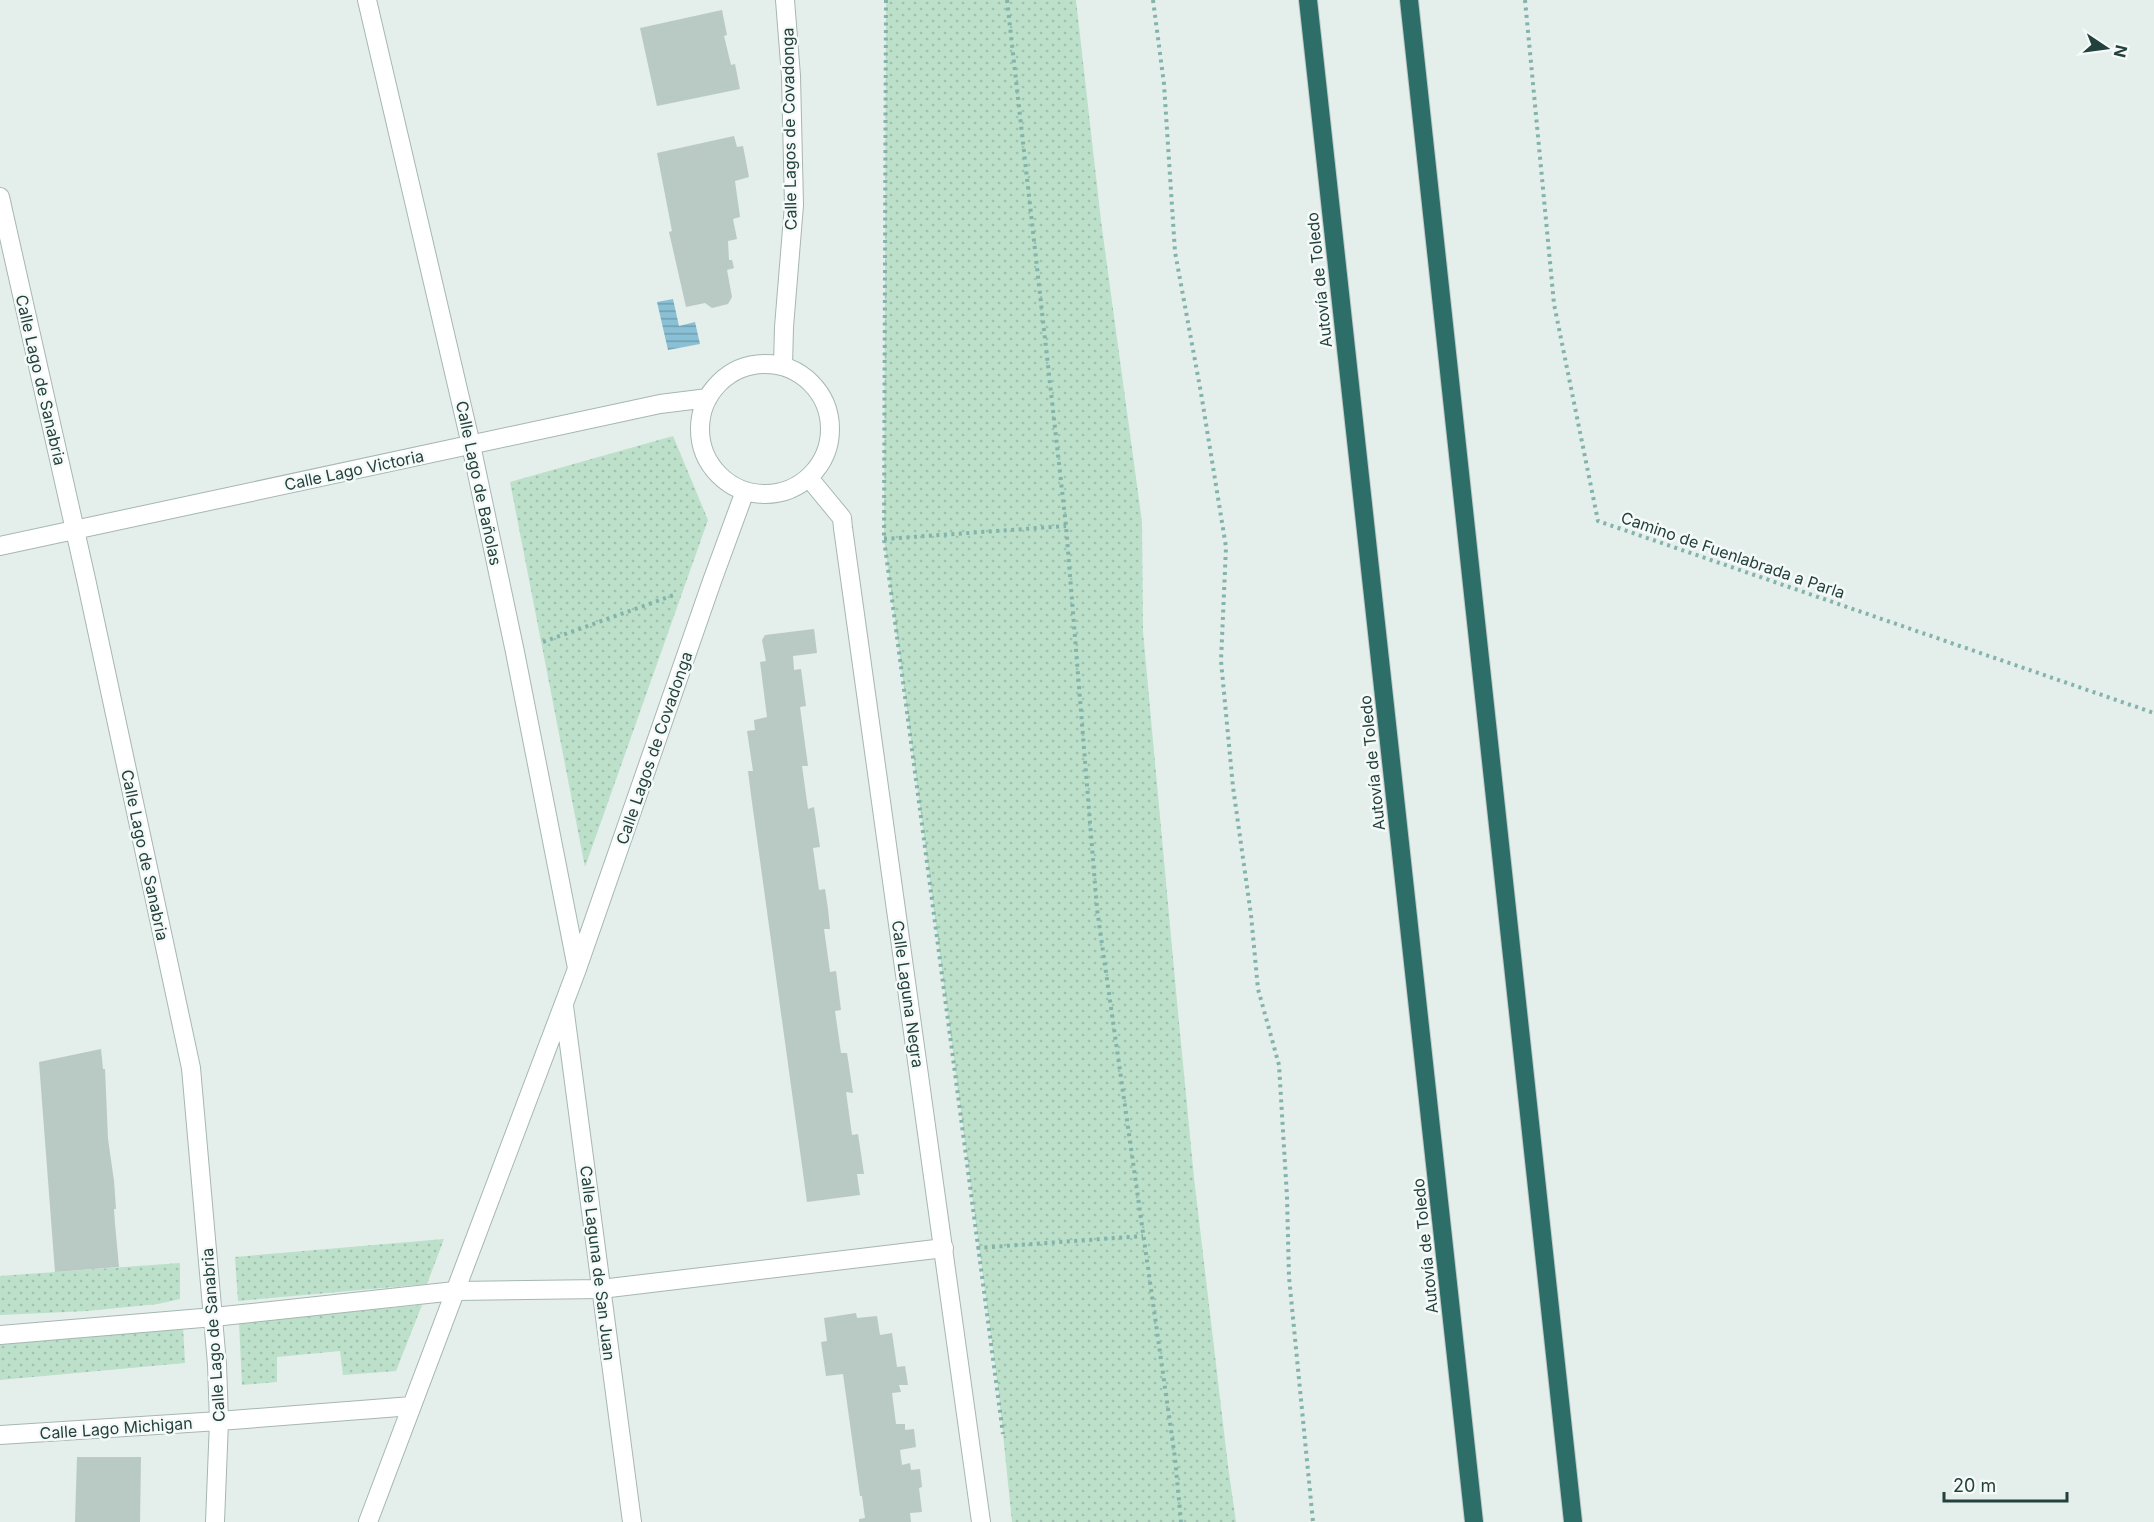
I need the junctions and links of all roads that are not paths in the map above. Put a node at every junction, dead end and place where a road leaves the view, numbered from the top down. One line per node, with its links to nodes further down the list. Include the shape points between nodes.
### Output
1 (367, 0): 8 (street, Calle Lago de Bañolas)
2 (785, 0): 6 (street, Calle Lagos de Covadonga, via 794,205)
3 (1308, 0): 27 (highway, Autovía de Toledo)
4 (1409, 0): 28 (highway)
5 (0, 197): 11 (street, Calle Lago de Sanabria)
6 (783, 366): 7 (street, via 760,364 739,370 720,383); 9 (street, via 813,384 825,403 831,426 823,460)
7 (708, 398): 8 (street, Calle Lago Victoria, via 660,404); 10 (street, via 701,420 702,442 710,463 724,480)
8 (471, 445): 11 (street, Calle Lago Victoria); 13 (street, Calle Lago de Bañolas)
9 (809, 478): 10 (street, via 790,490 768,494); 15 (street, Calle Laguna Negra, via 842,518)
10 (745, 491): 13 (street, Calle Lagos de Covadonga)
11 (74, 529): 12 (street, Calle Lago Victoria); 18 (street, Calle Lago de Sanabria, via 191,1068)
12 (0, 546)
13 (577, 969): 14 (street, Calle Lagos de Covadonga)
14 (564, 1005): 16 (street, Calle Laguna de San Juan); 17 (street)
15 (944, 1248): 16 (street); 26 (street, Calle Laguna Negra)
16 (601, 1289): 17 (street); 25 (street, Calle Laguna de San Juan)
17 (455, 1291): 18 (street); 20 (street)
18 (214, 1317): 19 (street); 21 (street, Calle Lago de Sanabria)
19 (0, 1335)
20 (412, 1406): 21 (street, Calle Lago Michigan); 24 (street)
21 (219, 1421): 22 (street, Calle Lago Michigan); 23 (street, Calle Lago de Sanabria)
22 (0, 1435)
23 (215, 1522)
24 (368, 1522)
25 (632, 1522)
26 (981, 1522)
27 (1474, 1522)
28 (1573, 1522)

